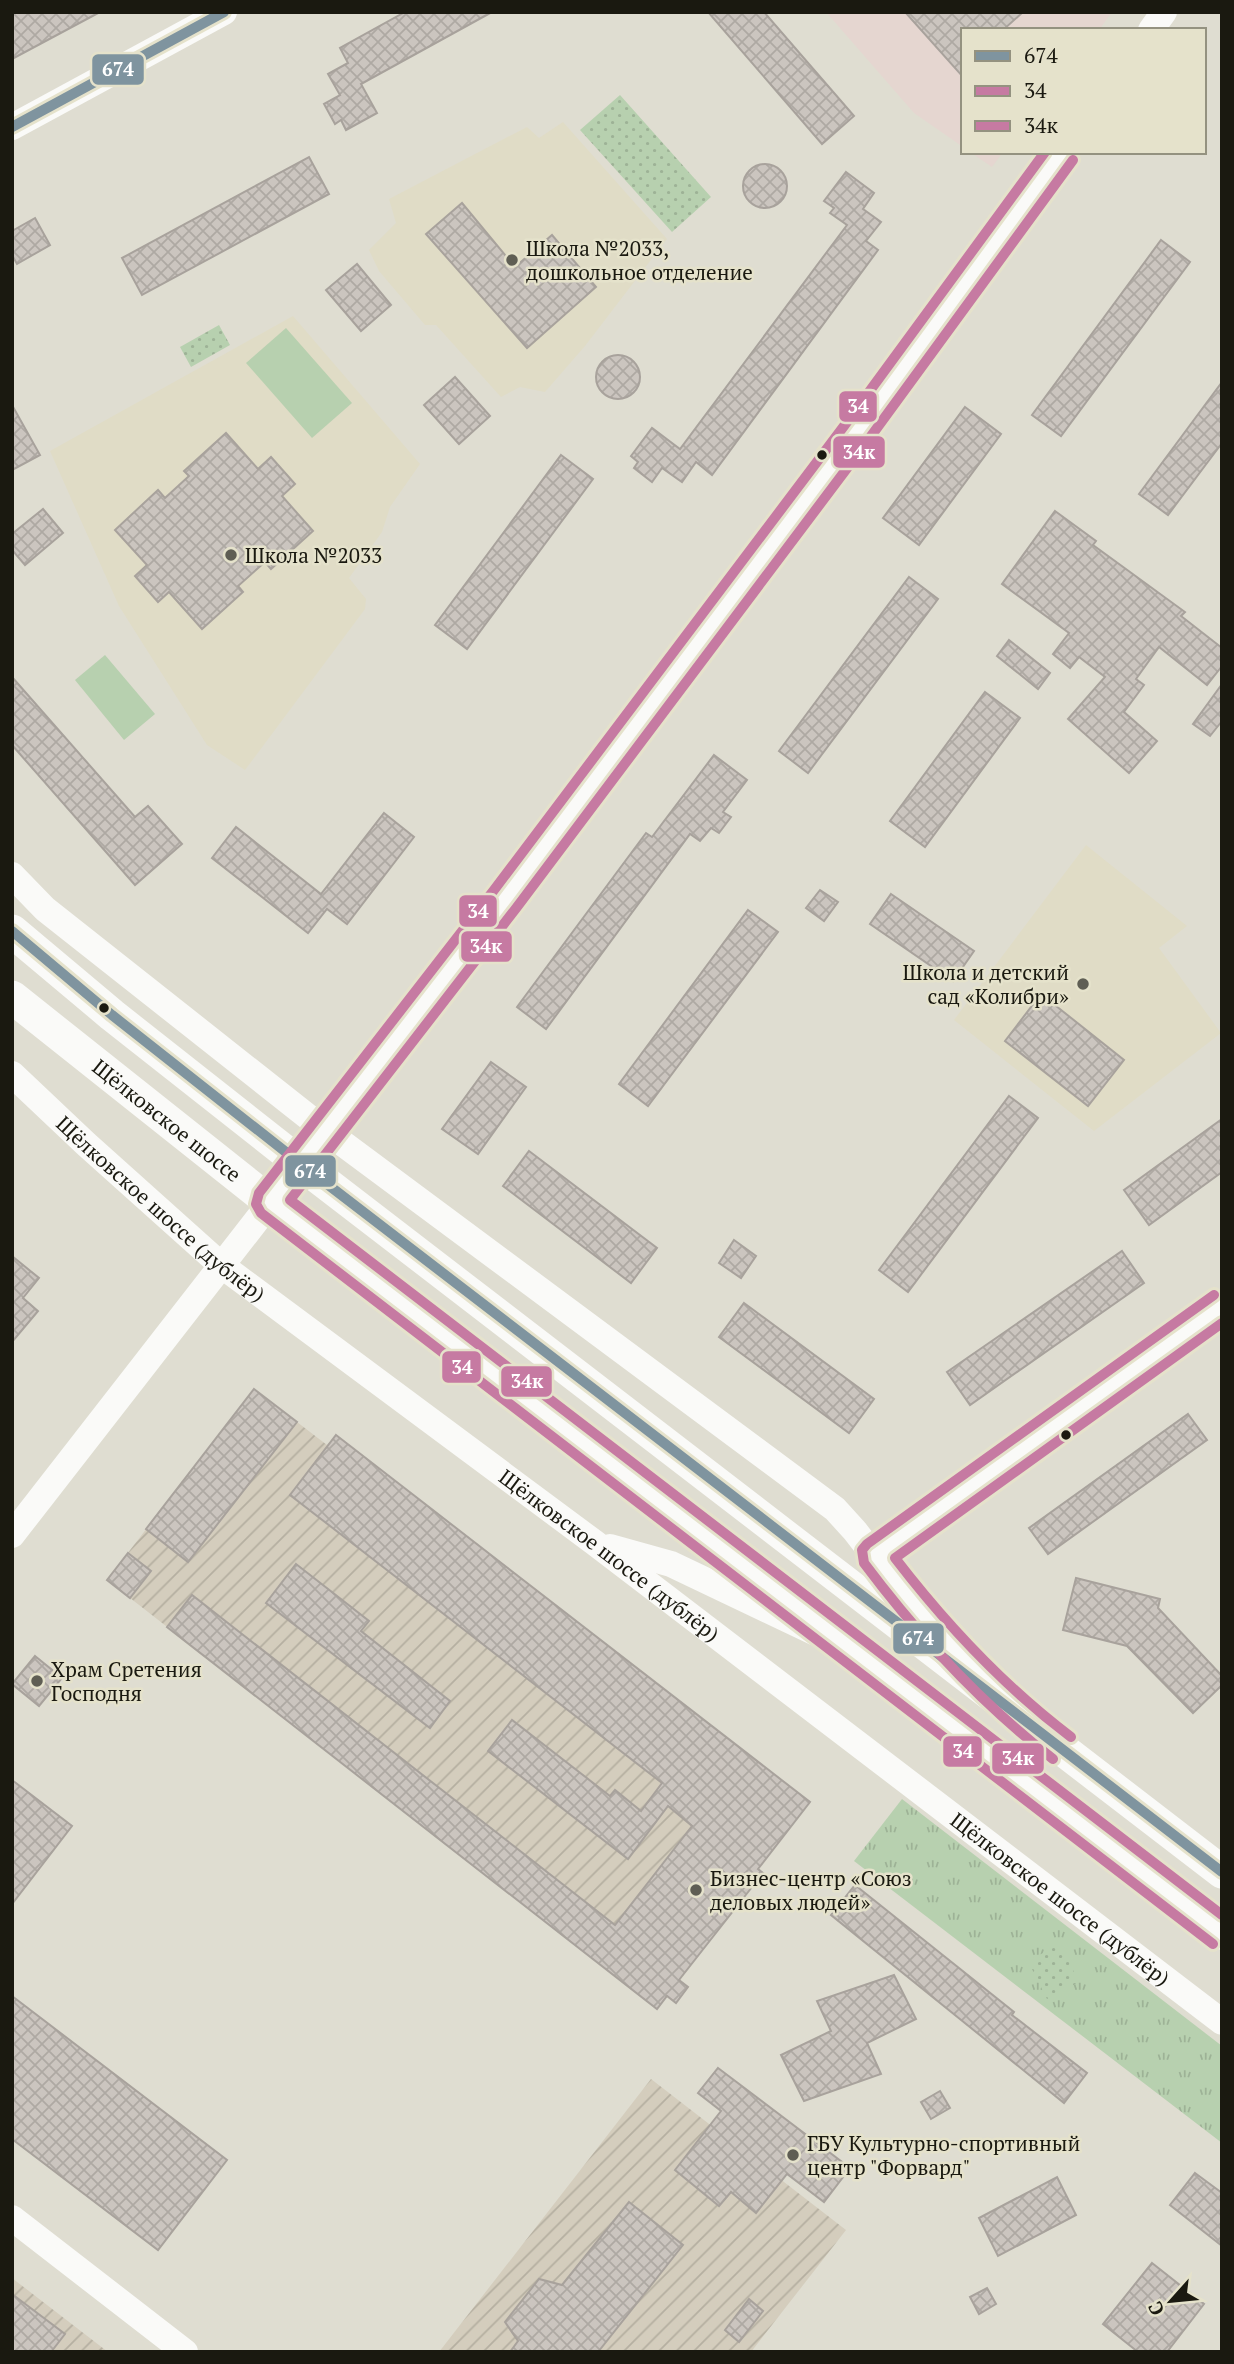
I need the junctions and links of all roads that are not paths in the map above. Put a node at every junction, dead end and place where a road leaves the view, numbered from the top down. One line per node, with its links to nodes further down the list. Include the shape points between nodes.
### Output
1 (224, 12): 4 (street)
2 (1164, 12): 3 (street)
3 (1152, 28)
4 (12, 127)
5 (1061, 154): 10 (street, via 893,386)
6 (12, 874): 10 (street, via 45,909)
7 (12, 932): 11 (main road)
8 (12, 997): 12 (main road, Щёлковское шоссе)
9 (12, 1074): 13 (street, Щёлковское шоссе (дублёр))
10 (326, 1131): 11 (street); 17 (street, via 835,1509)
11 (301, 1164): 12 (street); 19 (main road)
12 (270, 1202): 13 (street); 18 (main road, Щёлковское шоссе)
13 (221, 1265): 15 (street); 16 (street, Щёлковское шоссе (дублёр))
14 (1222, 1306): 17 (street)
15 (12, 1535)
16 (594, 1543): 18 (street, via 671,1564); 22 (street, Щёлковское шоссе (дублёр))
17 (875, 1555): 19 (street, via 903,1593)
18 (848, 1648): 21 (main road, Щёлковское шоссе)
19 (1032, 1726): 20 (main road)
20 (1222, 1872)
21 (1222, 1933)
22 (1222, 2022)
23 (12, 2218): 24 (street)
24 (185, 2352)

